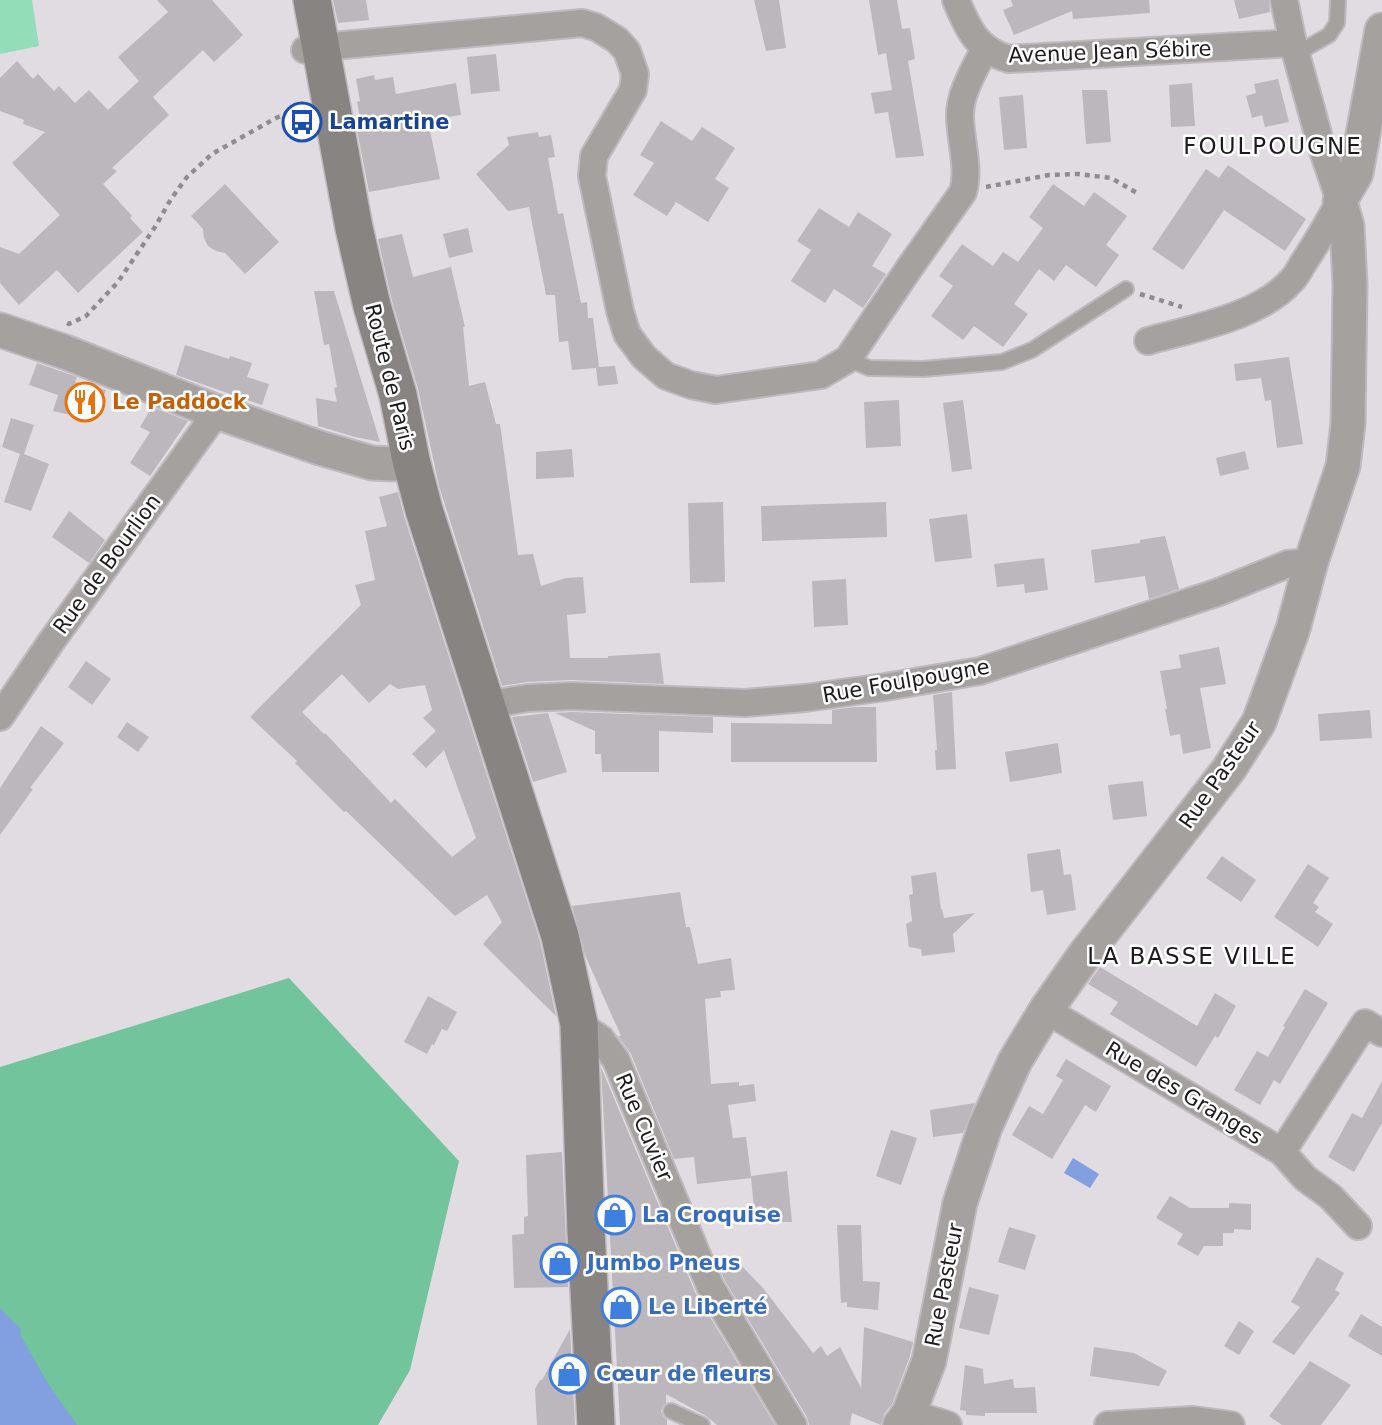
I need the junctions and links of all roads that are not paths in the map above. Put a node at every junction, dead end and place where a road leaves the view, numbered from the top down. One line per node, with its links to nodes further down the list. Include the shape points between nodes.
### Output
1 (295, 0): 9 (main road, Route de Paris)
2 (312, 0): 9 (main road, Route de Paris)
3 (956, 0): 8 (street, Avenue Jean Sébire, via 976,40)
4 (1284, 0): 10 (street)
5 (1338, 0): 10 (lane, via 1338,23 1329,35)
6 (578, 12): 9 (street); 17 (street, via 617,40 627,51 635,74 633,90 594,156 592,176 620,311 627,334 643,357 666,376 716,390 821,375)
7 (1382, 30): 11 (street, via 1356,173)
8 (985, 48): 10 (street, Avenue Jean Sébire, via 1009,59); 17 (street, via 960,113 963,192)
9 (313, 49): 19 (main road, Route de Paris, via 346,230 398,395)
10 (1295, 49): 11 (street)
11 (1340, 201): 12 (street); 13 (street, Rue Pasteur)
12 (1312, 249): 13 (street, via 1325,244); 16 (street, via 1294,279 1259,306)
13 (1348, 251): 20 (street, Rue Pasteur, via 1348,424 1343,466)
14 (1126, 289): 17 (lane, via 1032,350 1002,362 869,368)
15 (0, 330): 18 (street)
16 (1148, 341)
17 (848, 359)
18 (217, 412): 19 (street, via 372,463); 22 (street, Rue de Bourlion)
19 (411, 460): 21 (main road, Route de Paris)
20 (1311, 562): 21 (street, Rue Foulpougne, via 1287,564 1220,592 955,676 745,703 572,696); 23 (street, Rue Pasteur, via 1293,629 1259,722 1229,769)
21 (485, 705): 24 (main road, Route de Paris, via 560,936)
22 (0, 717)
23 (1046, 1010): 26 (street, Rue des Granges); 29 (street, Rue Pasteur, via 985,1127 960,1203 929,1361)
24 (579, 1024): 30 (main road, Route de Paris); 32 (street, Rue Cuvier, via 601,1039 616,1060 710,1286)
25 (1382, 1033): 26 (street, Rue des Granges, via 1366,1023)
26 (1282, 1152): 27 (street)
27 (1358, 1226)
28 (671, 1411): 31 (lane)
29 (904, 1419): 33 (street)
30 (596, 1425)
31 (702, 1425)
32 (793, 1425)
33 (948, 1425)
34 (1108, 1425): 35 (street, via 1193,1420)
35 (1231, 1425)

